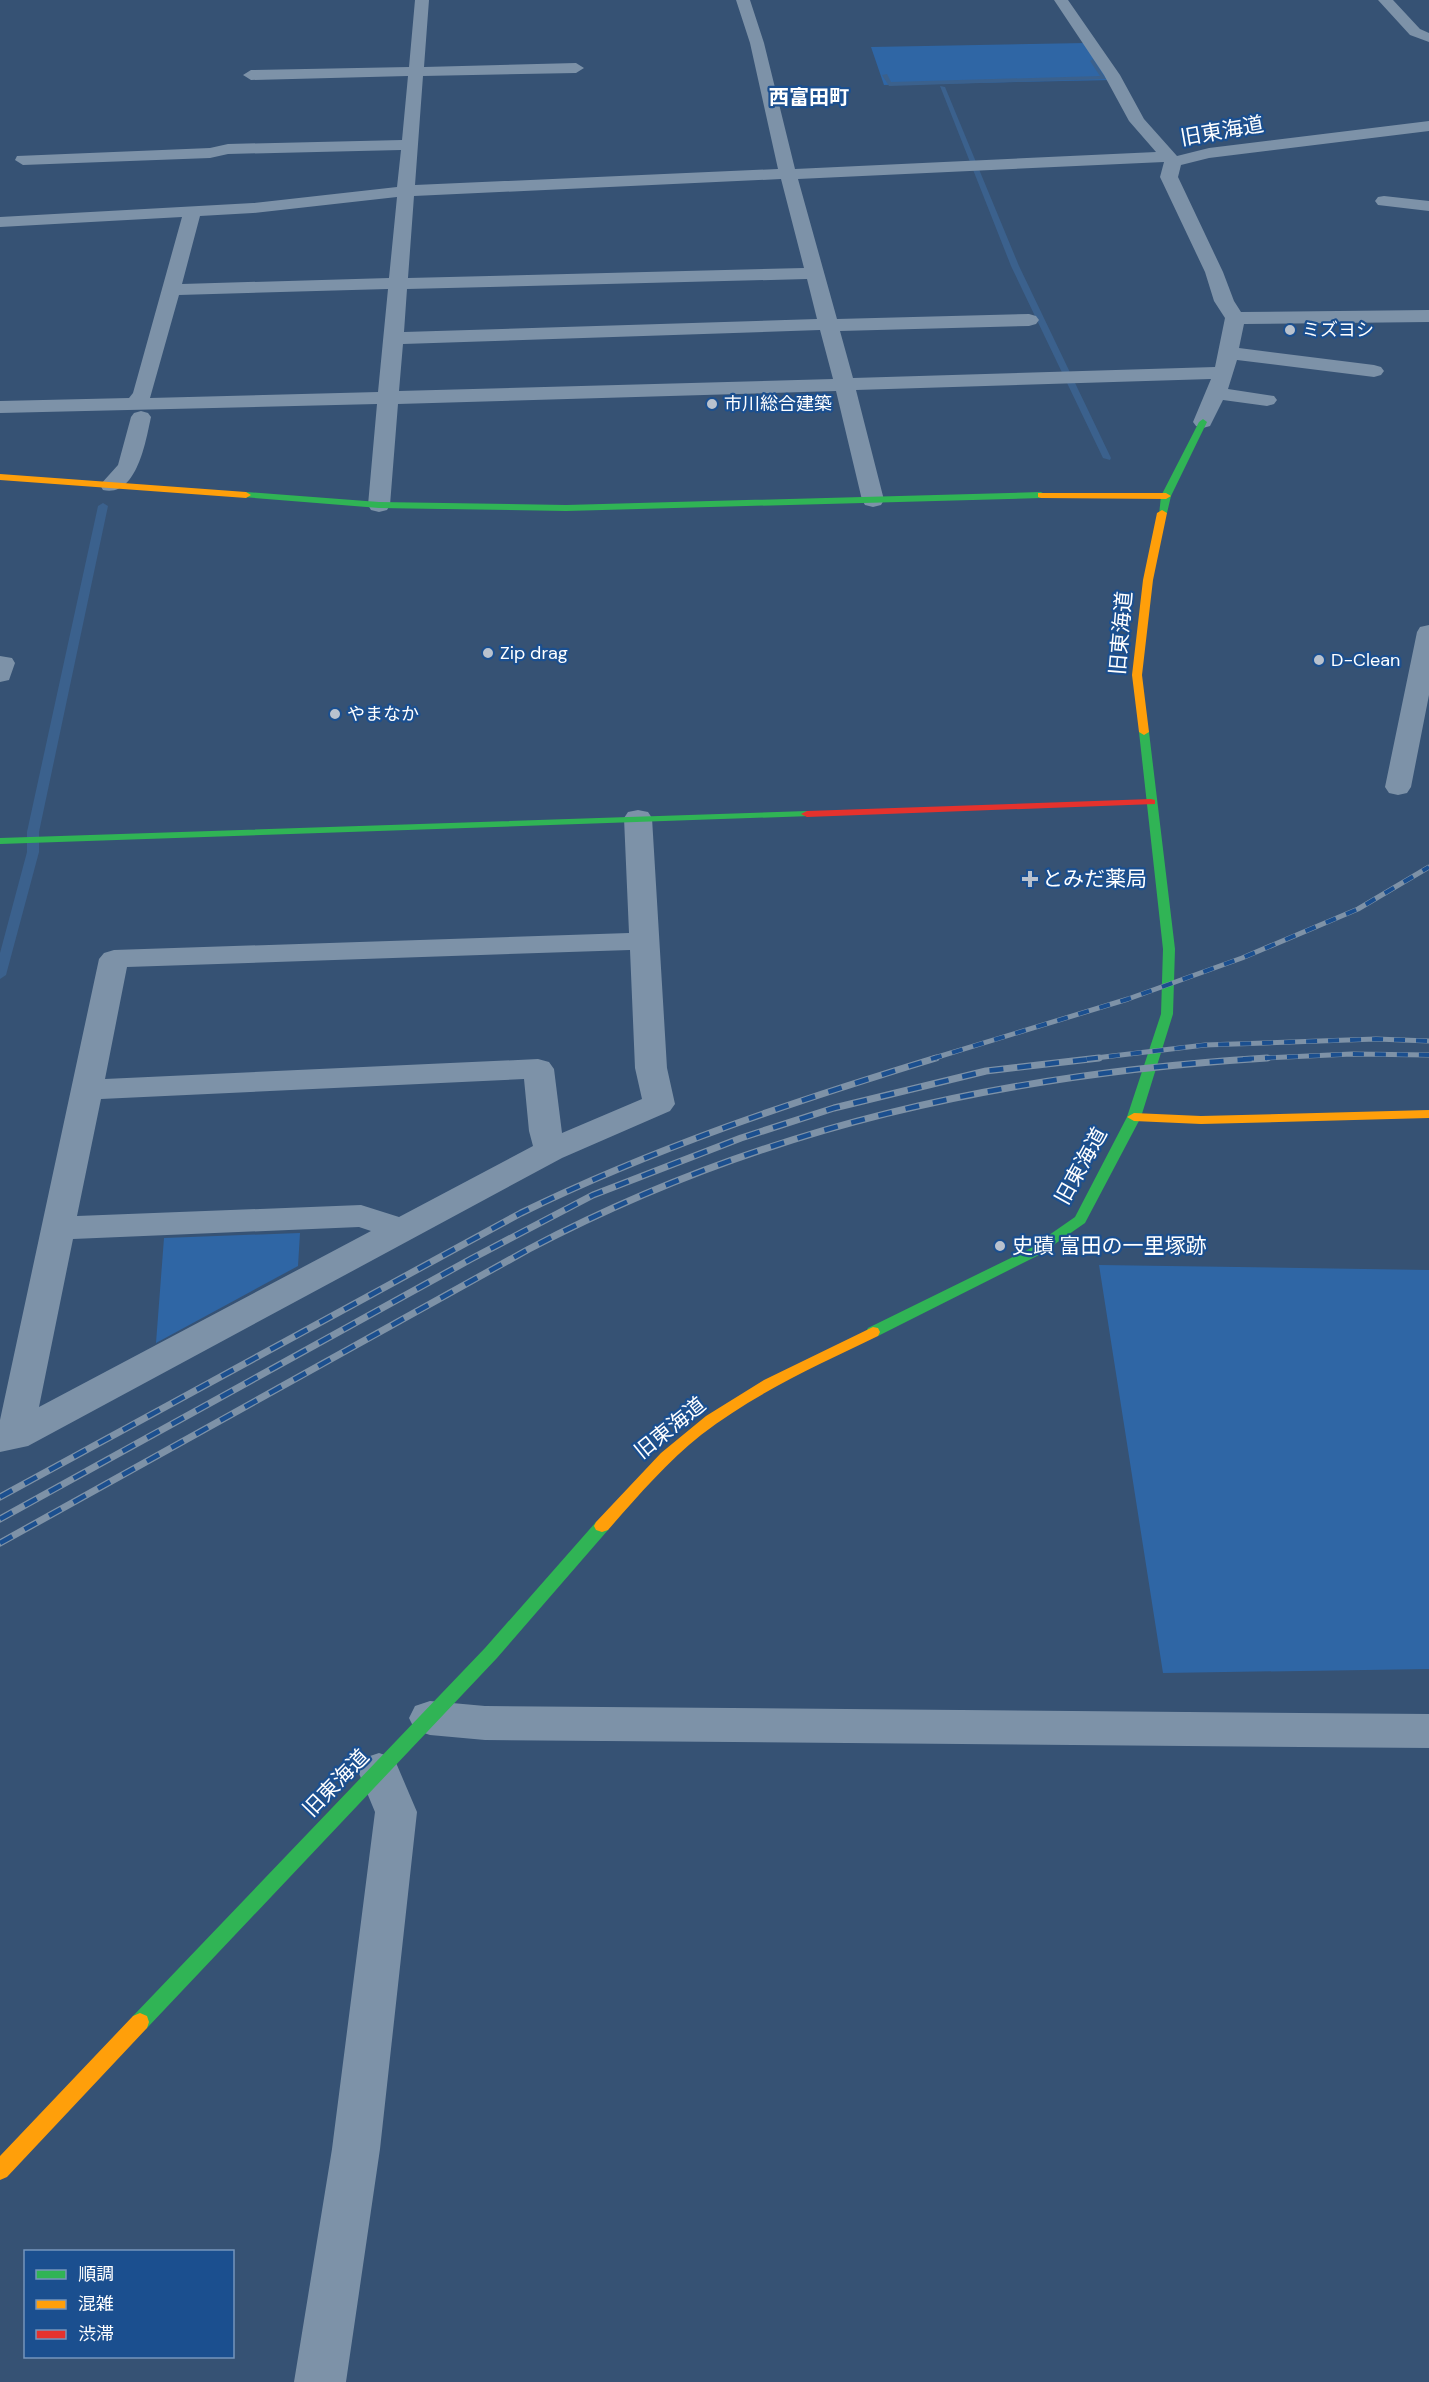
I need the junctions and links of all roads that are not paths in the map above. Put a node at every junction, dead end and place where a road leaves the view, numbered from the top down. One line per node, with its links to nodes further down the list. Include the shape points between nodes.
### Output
1 (422, 0): 7 (street, via 423,52)
2 (743, 0): 13 (street)
3 (1061, 0): 12 (street, via 1112,75 1137,121)
4 (1385, 0): 5 (street, via 1415,32)
5 (1429, 38)
6 (576, 68): 7 (street)
7 (416, 72): 8 (street); 10 (street)
8 (251, 75)
9 (1429, 126): 12 (street, 旧東海道)
10 (410, 145): 11 (street, via 228,149 210,153); 14 (street)
11 (23, 160)
12 (1170, 160): 13 (street); 23 (street, 旧東海道, via 1169,177)
13 (788, 175): 14 (street); 19 (street)
14 (406, 191): 17 (street); 20 (street)
15 (1384, 201): 16 (street)
16 (1429, 206)
17 (192, 212): 18 (street); 21 (street)
18 (0, 222)
19 (816, 273): 20 (street); 25 (street)
20 (397, 283): 21 (street); 26 (street)
21 (171, 290): 35 (street)
22 (1429, 316): 23 (street)
23 (1235, 318): 27 (street, 旧東海道)
24 (1029, 320): 25 (street)
25 (828, 324): 26 (street); 30 (street)
26 (392, 338): 32 (street)
27 (1229, 353): 28 (street); 29 (street, 旧東海道)
28 (1374, 371)
29 (1224, 373): 30 (street); 31 (street, 旧東海道)
30 (843, 385): 32 (street); 40 (street)
31 (1215, 393): 33 (street); 36 (street, 旧東海道)
32 (387, 397): 35 (street); 41 (street)
33 (1267, 400)
34 (0, 407): 35 (street)
35 (139, 410): 38 (street, via 128,467)
36 (1203, 422): 39 (street, 旧東海道)
37 (0, 477): 38 (street)
38 (111, 486): 41 (street)
39 (1166, 496): 40 (street); 46 (street, 旧東海道, via 1148,580 1137,675)
40 (873, 500): 41 (street, via 566,508)
41 (379, 505)
42 (1429, 632): 45 (street)
43 (0, 663): 44 (street)
44 (0, 675)
45 (1398, 787)
46 (1151, 802): 47 (street); 52 (street, 旧東海道, via 1169,949 1167,1014)
47 (638, 818): 48 (street); 49 (street)
48 (0, 842)
49 (646, 941): 50 (street, via 114,959); 53 (street, via 651,1068 659,1104)
50 (85, 1090): 53 (street, via 538,1069); 54 (street)
51 (1429, 1114): 52 (street, via 1201,1120)
52 (1134, 1117): 57 (street, 旧東海道, via 1080,1220 1034,1251 783,1377 711,1420 649,1472)
53 (551, 1150): 55 (street)
54 (58, 1228): 55 (street, via 361,1216); 56 (street)
55 (400, 1229): 56 (street)
56 (8, 1437)
57 (430, 1718): 58 (street, via 484,1723); 59 (street, 旧東海道)
58 (1429, 1731)
59 (379, 1771): 60 (street, 旧東海道); 61 (street, via 396,1812 356,2149)
60 (0, 2170)
61 (320, 2382)

